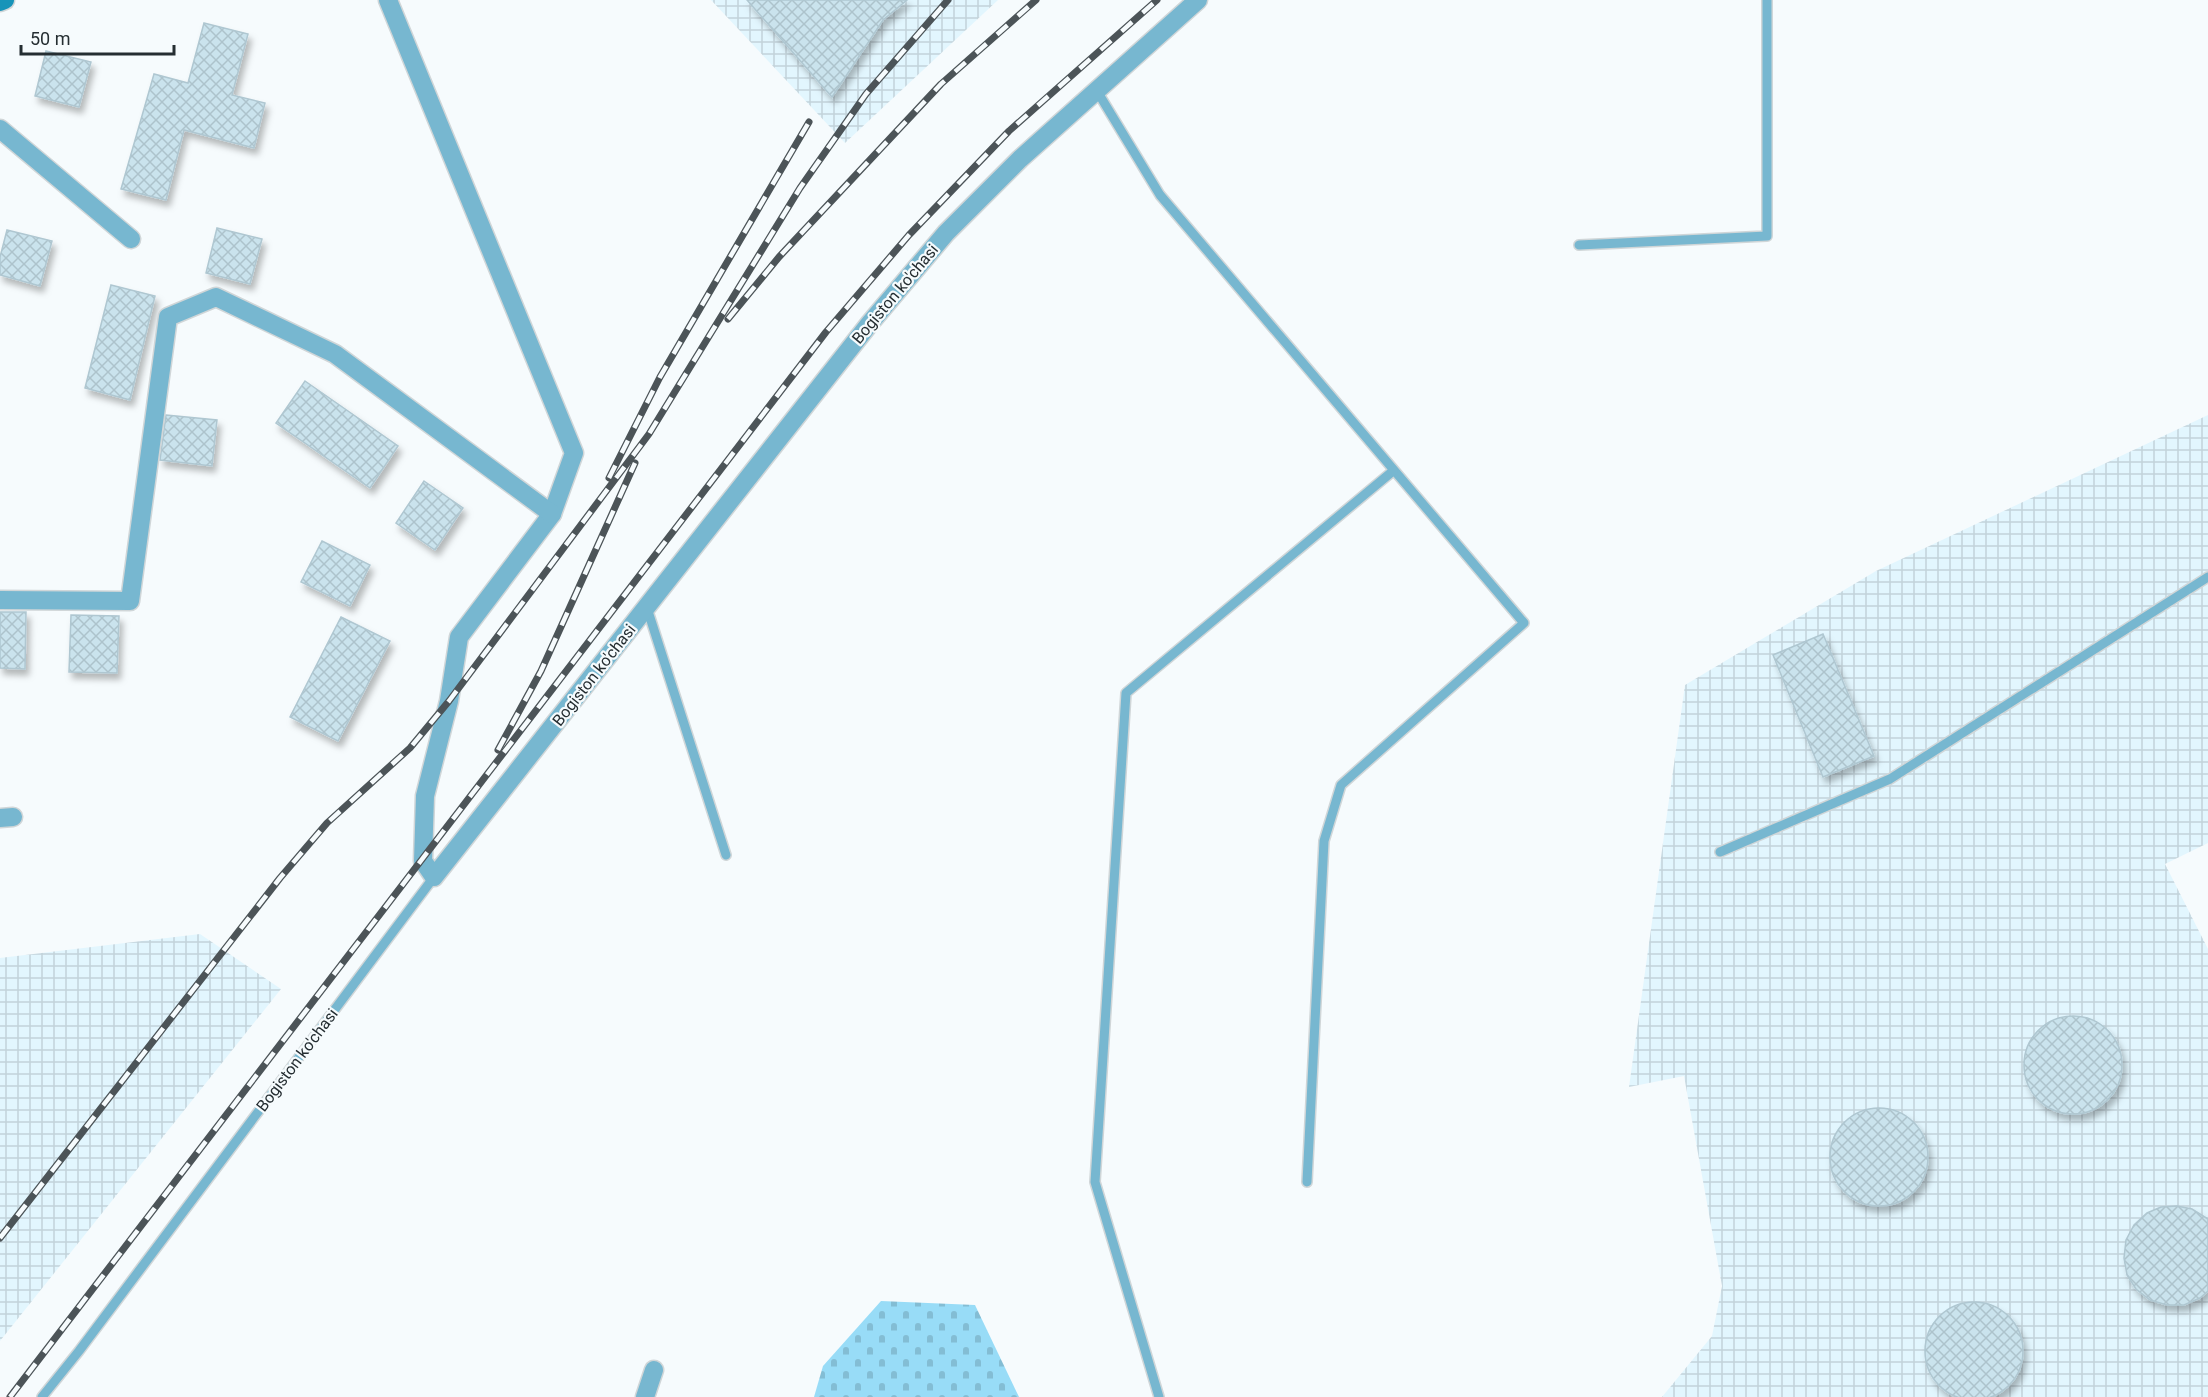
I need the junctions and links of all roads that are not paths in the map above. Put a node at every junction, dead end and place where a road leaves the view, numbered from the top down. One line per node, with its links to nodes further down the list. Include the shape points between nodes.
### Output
1 (5, 0): 5 (street)
2 (388, 0): 11 (street, via 574,453)
3 (1198, 0): 6 (street, Bogiston ko'chasi)
4 (1767, 0): 9 (lane, via 1767,236)
5 (0, 2)
6 (1096, 91): 10 (lane, via 1160,195); 14 (street, Bogiston ko'chasi, via 946,233 870,322)
7 (0, 129): 8 (street)
8 (131, 239)
9 (1579, 246)
10 (1392, 471): 18 (lane, via 1524,623 1341,785 1324,841); 22 (lane, via 1126,693 1095,1182)
11 (552, 514): 13 (street, via 335,354 216,297 168,317 130,602); 17 (street, via 459,637 449,701 425,796 423,861)
12 (2208, 577): 15 (lane, via 1890,779)
13 (0, 600)
14 (647, 608): 16 (lane); 17 (street, Bogiston ko'chasi)
15 (1720, 852)
16 (726, 855)
17 (434, 877): 20 (lane, Bogiston ko'chasi)
18 (1307, 1182)
19 (654, 1370): 21 (street)
20 (42, 1397)
21 (645, 1397)
22 (1159, 1397)

